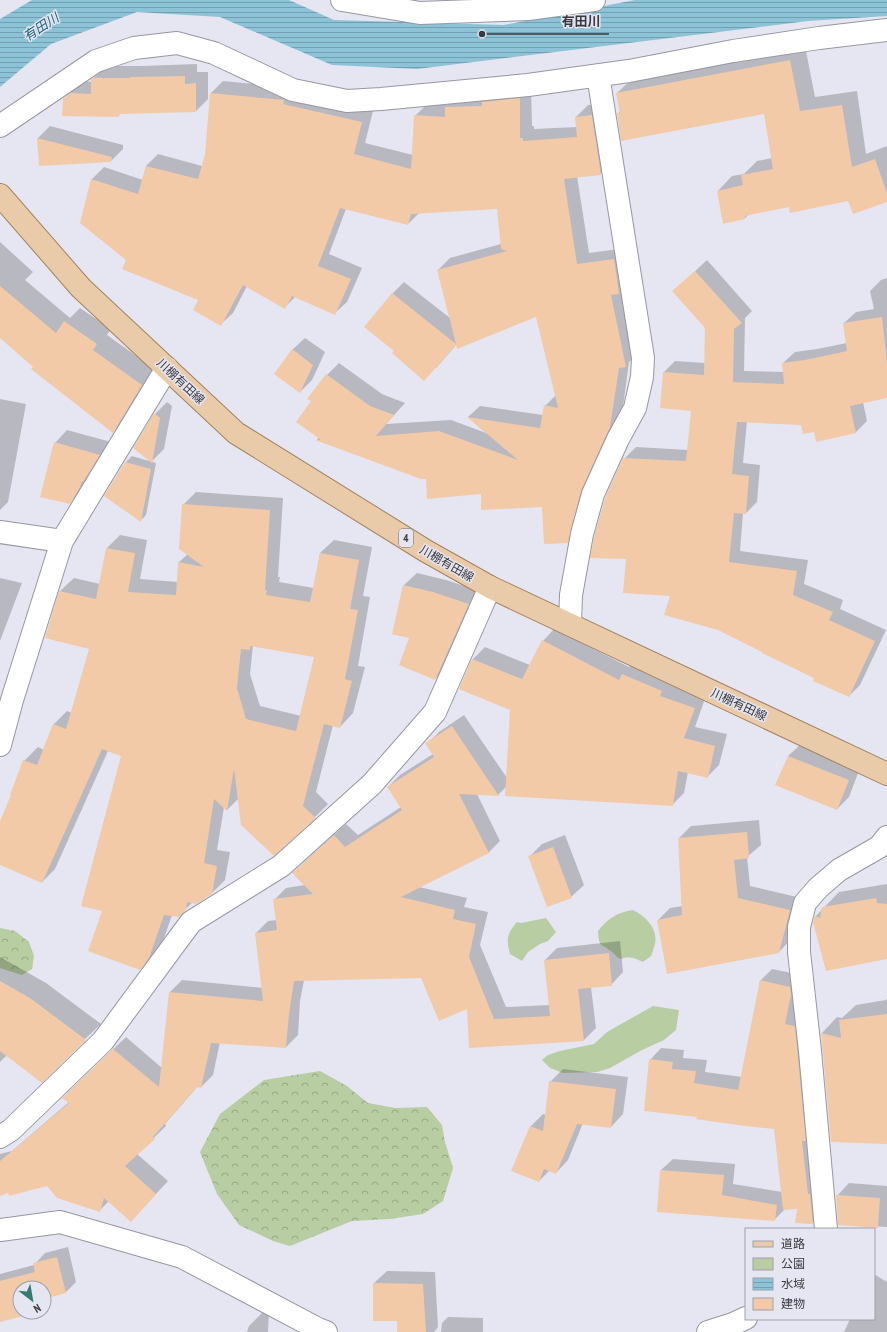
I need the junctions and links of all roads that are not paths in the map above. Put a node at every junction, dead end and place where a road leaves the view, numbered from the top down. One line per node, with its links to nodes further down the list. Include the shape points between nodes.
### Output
1 (342, 0): 2 (street, via 420,13 528,10)
2 (594, 0)
3 (887, 30): 4 (street, via 733,51)
4 (598, 75): 5 (street, via 528,85 347,101 293,90 214,53 177,43 134,48 96,61); 11 (street, via 643,358 642,378 635,408 593,494 582,534 571,595)
5 (0, 126)
6 (0, 195): 7 (main road, 川棚有田線 / 4, via 81,288)
7 (167, 368): 9 (street); 10 (main road, 川棚有田線 / 4, via 236,433 426,551)
8 (0, 532): 9 (street)
9 (62, 541): 12 (street)
10 (490, 587): 11 (main road, 川棚有田線 / 4); 16 (street, via 435,712 372,784 281,866 191,922 103,1041 11,1130)
11 (570, 624): 14 (main road, 川棚有田線 / 4)
12 (6, 701): 13 (street)
13 (0, 745)
14 (887, 774)
15 (887, 837): 17 (street, via 879,847 839,870 818,888 805,904 799,927 799,952)
16 (0, 1137)
17 (826, 1228)
18 (0, 1230): 20 (street, via 60,1222 182,1257)
19 (745, 1318): 21 (street)
20 (326, 1332)
21 (708, 1332)

